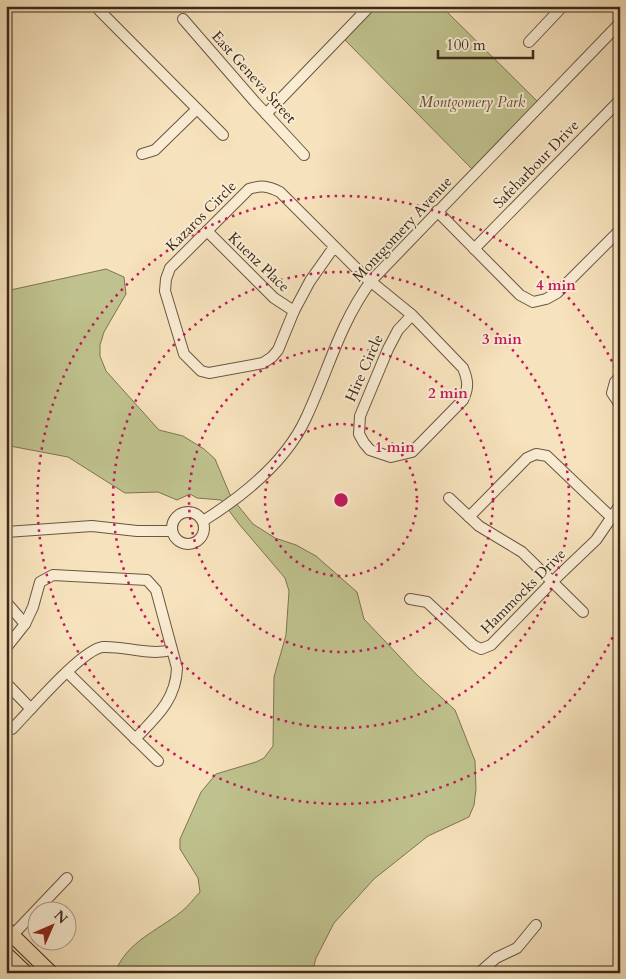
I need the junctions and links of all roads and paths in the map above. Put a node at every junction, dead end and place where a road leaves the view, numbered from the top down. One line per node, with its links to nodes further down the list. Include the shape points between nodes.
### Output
1 (98, 6): 8 (street)
2 (370, 6): 9 (street)
3 (564, 6): 6 (street)
4 (183, 19): 9 (street, East Geneva Street)
5 (620, 23): 13 (street, Montgomery Avenue)
6 (529, 42)
7 (620, 100): 17 (street, Safeharbour Drive)
8 (197, 109): 10 (street); 11 (street, via 156,150)
9 (266, 114): 12 (street, East Geneva Street)
10 (223, 135)
11 (142, 154)
12 (304, 154)
13 (437, 211): 17 (street); 18 (street, Montgomery Avenue)
14 (620, 230): 17 (street, via 557,293 532,302 520,295)
15 (206, 231): 16 (street, Kazaros Circle, via 248,189 268,186 280,192); 19 (street, Kuenz Place, via 274,298); 19 (street, Kazaros Circle, via 170,268 166,279 165,291 184,354 192,364 209,373 263,362 278,350)
16 (334, 247): 18 (street, Kazaros Circle); 19 (street, Kazaros Circle, via 320,264)
17 (474, 249)
18 (371, 281): 20 (street, Hire Circle); 27 (street, Montgomery Avenue, via 353,306 306,419 293,441 238,498)
19 (294, 311)
20 (412, 315): 20 (street, Hire Circle, via 398,330 388,349 360,416 359,434 364,443 370,450 391,457 412,452 463,400 468,390 463,368)
21 (620, 377): 22 (street, via 612,393)
22 (620, 405)
23 (448, 498): 25 (street)
24 (620, 504): 26 (street, Hammocks Drive)
25 (469, 517): 26 (street, via 527,458 536,454 547,456); 30 (street, via 522,552)
26 (612, 518): 30 (street, Hammocks Drive, via 596,540)
27 (203, 521): 28 (street, via 195,513 181,513 173,521); 28 (street, via 201,538 192,544 178,540)
28 (172, 531): 29 (street, via 92,526)
29 (6, 532)
30 (552, 582): 31 (street, Hammocks Drive, via 491,645 481,649 428,602); 33 (street)
31 (410, 599)
32 (6, 602): 34 (street)
33 (583, 612)
34 (25, 624): 35 (street); 36 (street, via 40,582 46,577 146,580 156,590)
35 (6, 648)
36 (172, 650): 37 (street, via 162,653 96,648 86,653); 41 (street, via 177,668 176,681 167,705)
37 (67, 672): 39 (street); 41 (street)
38 (6, 683): 39 (street)
39 (31, 709): 40 (street)
40 (12, 729)
41 (135, 738): 42 (street)
42 (158, 761)
43 (67, 878): 45 (street)
44 (536, 925): 49 (street, via 517,948 496,958)
45 (8, 936): 48 (highway)
46 (6, 954): 47 (highway)
47 (26, 973)
48 (51, 973)
49 (479, 973)

